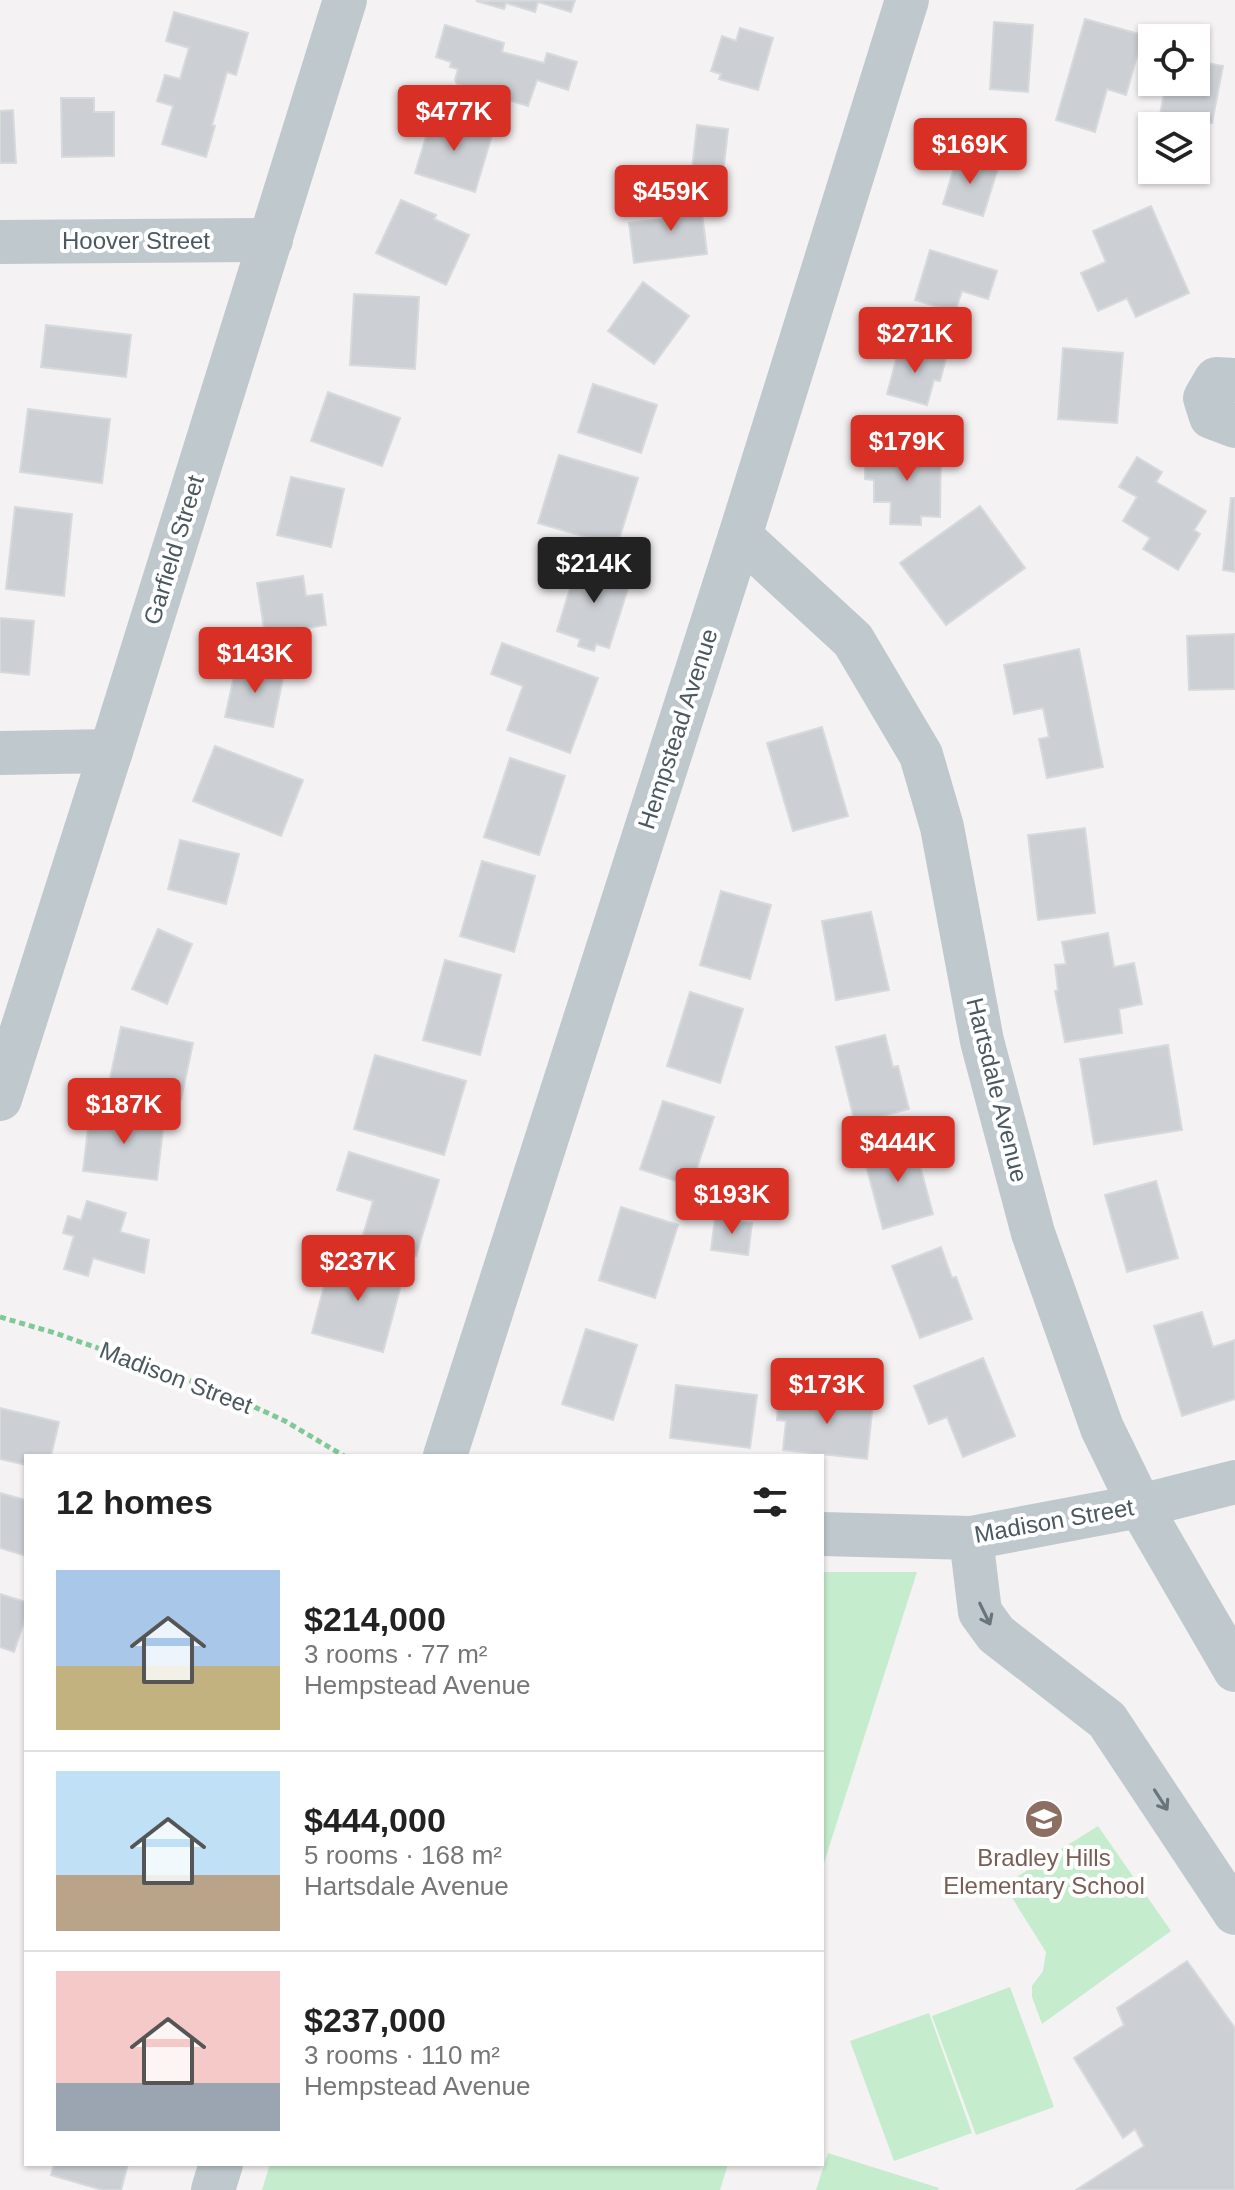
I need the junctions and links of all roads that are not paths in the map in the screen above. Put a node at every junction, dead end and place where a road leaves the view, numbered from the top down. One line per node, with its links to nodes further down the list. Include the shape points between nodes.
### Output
1 (345, 0): 3 (street, Garfield Street)
2 (907, 0): 7 (street, Hempstead Avenue)
3 (271, 240): 4 (street, Hoover Street); 8 (street, Garfield Street)
4 (0, 242)
5 (1235, 380): 6 (street, via 1216,379 1205,398 1211,417)
6 (1235, 426)
7 (740, 536): 11 (street, Hempstead Avenue); 13 (street, Hartsdale Avenue, via 853,640 921,755 942,827 982,1041 1033,1233 1102,1428)
8 (111, 751): 9 (street); 10 (street, Garfield Street)
9 (0, 753)
10 (0, 1099)
11 (446, 1454)
12 (1235, 1482): 13 (street, Madison Street)
13 (1140, 1506): 15 (street, Madison Street); 16 (street, Hartsdale Avenue)
14 (824, 1534): 15 (street, Madison Street)
15 (971, 1538): 17 (street, one-way to 17, via 980,1612 996,1634 1107,1720)
16 (1235, 1670)
17 (1235, 1913)
18 (220, 2166): 19 (street)
19 (213, 2190)

